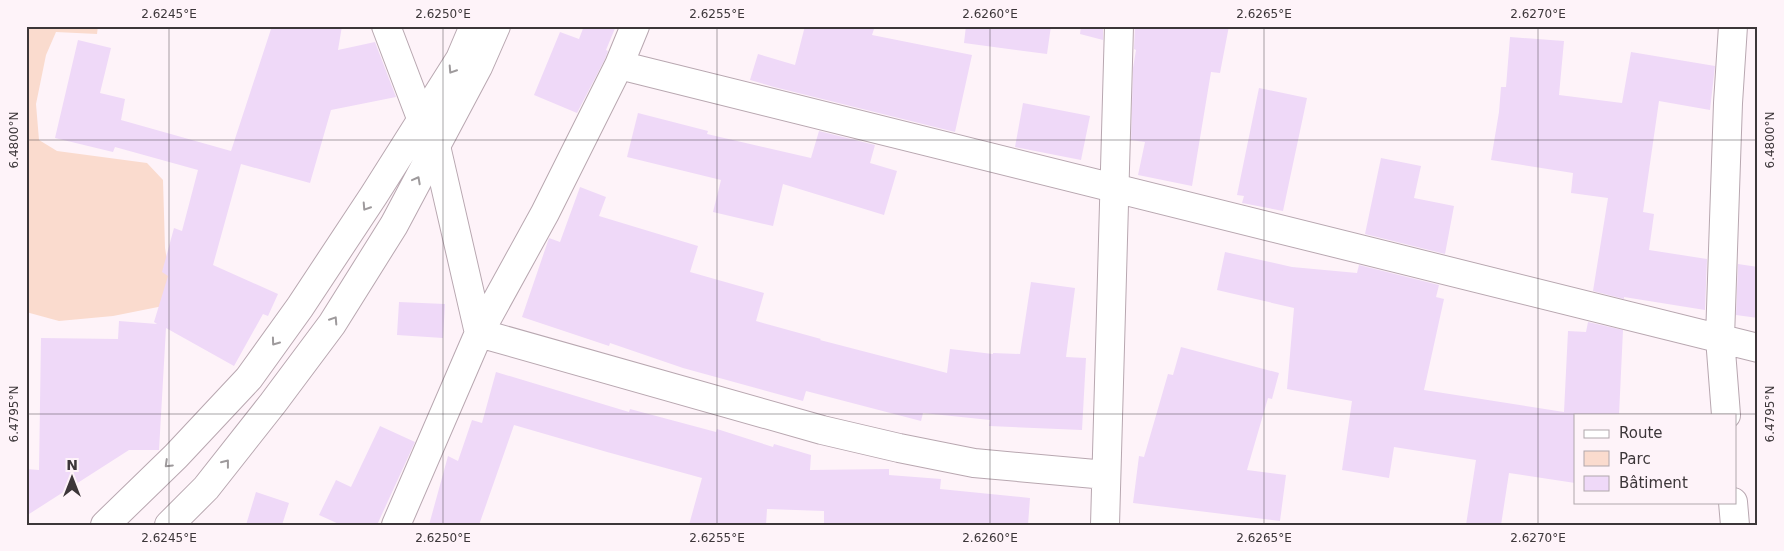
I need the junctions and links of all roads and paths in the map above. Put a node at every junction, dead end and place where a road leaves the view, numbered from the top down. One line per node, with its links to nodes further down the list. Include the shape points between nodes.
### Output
1 (386, 26): 8 (street)
2 (474, 26): 8 (street, one-way to 8, via 460,59)
3 (496, 26): 9 (street)
4 (635, 26): 7 (street)
5 (1119, 26): 10 (street)
6 (1733, 26): 12 (street)
7 (619, 65): 10 (street); 11 (street)
8 (421, 118): 17 (street, one-way to 17, via 300,307 249,378)
9 (436, 146): 11 (street); 18 (street, one-way to 9, via 206,488 332,324 394,224)
10 (1115, 188): 12 (street); 15 (street)
11 (479, 333): 15 (street, via 880,444 974,463); 19 (street)
12 (1720, 338): 13 (street); 14 (street)
13 (1758, 348)
14 (1726, 414)
15 (1106, 475): 20 (street)
16 (1733, 504): 21 (street)
17 (105, 525)
18 (169, 525)
19 (396, 525)
20 (1105, 525)
21 (1735, 525)

